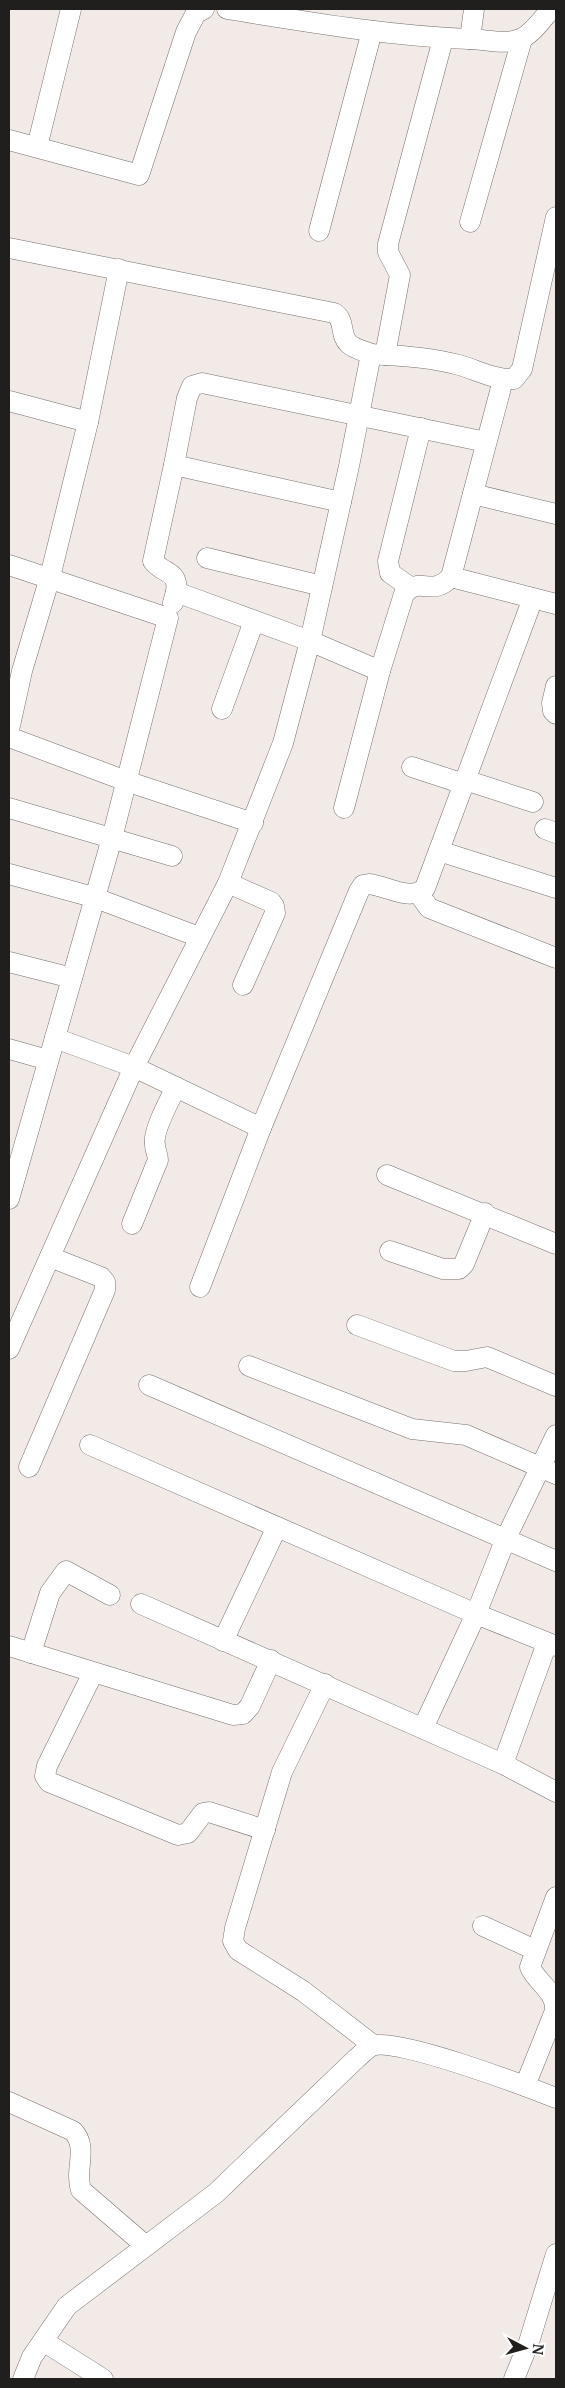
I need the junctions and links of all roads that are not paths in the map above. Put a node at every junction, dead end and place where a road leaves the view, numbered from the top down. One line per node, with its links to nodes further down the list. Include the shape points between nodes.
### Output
1 (72, 9): 12 (street)
2 (204, 9): 12 (street, via 196,13 186,32 139,175)
3 (227, 9): 6 (street)
4 (474, 9): 10 (street)
5 (551, 9): 9 (street)
6 (331, 17): 7 (street)
7 (372, 31): 8 (street); 15 (street)
8 (443, 38): 10 (street); 19 (street, via 388,244 388,252 400,275)
9 (522, 38): 10 (street, via 509,42); 14 (street)
10 (470, 39)
11 (9, 140): 12 (street)
12 (37, 147)
13 (556, 217): 17 (street)
14 (470, 222)
15 (319, 231)
16 (9, 248): 18 (street)
17 (552, 250): 20 (street, via 522,369 514,379)
18 (119, 269): 19 (street, via 334,313 342,322 347,343); 23 (street)
19 (378, 354): 20 (street, via 422,357); 22 (street)
20 (503, 380): 25 (street)
21 (9, 401): 23 (street)
22 (358, 415): 24 (street); 26 (street, via 202,383 192,386 187,398); 28 (street)
23 (88, 422): 33 (street)
24 (421, 428): 25 (street); 35 (street, via 388,561 390,573)
25 (486, 442): 27 (street)
26 (174, 465): 28 (street); 36 (street, via 153,560 178,582)
27 (472, 494): 29 (street); 32 (street)
28 (341, 502): 34 (street)
29 (556, 514)
30 (207, 558): 34 (street)
31 (9, 565): 33 (street)
32 (451, 577): 35 (street, via 443,585); 37 (street)
33 (50, 578): 39 (street); 46 (street, via 22,670)
34 (322, 586): 41 (street)
35 (410, 587): 42 (street, via 404,594)
36 (176, 592): 39 (street); 40 (street)
37 (533, 598): 38 (street); 50 (street)
38 (556, 604)
39 (168, 618): 49 (street)
40 (254, 621): 41 (street); 44 (street)
41 (310, 641): 42 (street); 54 (street, via 283,742)
42 (380, 671): 53 (street)
43 (556, 686): 45 (street, via 552,703)
44 (222, 709)
45 (556, 714)
46 (9, 730)
47 (9, 737): 49 (street)
48 (412, 767): 50 (street)
49 (126, 780): 54 (street); 55 (street)
50 (465, 782): 51 (street); 56 (street)
51 (533, 802)
52 (9, 808): 55 (street)
53 (344, 808)
54 (253, 823): 59 (street)
55 (112, 838): 57 (street); 62 (street)
56 (439, 851): 60 (street); 61 (street, via 425,888)
57 (172, 856)
58 (9, 874): 62 (street)
59 (228, 882): 63 (street); 67 (street, via 274,906 275,913)
60 (556, 888)
61 (419, 894): 64 (street, via 429,908); 73 (street, via 369,884 359,890)
62 (93, 897): 63 (street); 66 (street)
63 (200, 937): 71 (street)
64 (556, 958)
65 (9, 962): 66 (street)
66 (72, 978): 68 (street)
67 (243, 985)
68 (54, 1038): 70 (street); 71 (street)
69 (9, 1049): 70 (street)
70 (48, 1060): 75 (street)
71 (134, 1067): 72 (street); 80 (street)
72 (176, 1087): 73 (street); 77 (street, via 156,1134 154,1145 158,1160)
73 (261, 1128): 81 (street)
74 (387, 1175): 76 (street)
75 (9, 1199)
76 (485, 1213): 78 (street); 79 (street, via 459,1269 443,1269)
77 (132, 1224)
78 (556, 1244)
79 (390, 1251)
80 (50, 1257): 83 (street); 89 (street, via 102,1277 105,1290)
81 (200, 1287)
82 (357, 1325): 86 (street, via 454,1360 492,1359)
83 (9, 1349)
84 (249, 1366): 90 (street, via 412,1429 466,1435)
85 (149, 1385): 92 (street)
86 (556, 1386)
87 (556, 1435): 90 (street)
88 (90, 1445): 91 (street)
89 (29, 1467)
90 (549, 1471): 92 (street)
91 (277, 1527): 96 (street); 97 (street)
92 (506, 1538): 93 (street); 96 (street)
93 (556, 1560)
94 (110, 1595): 100 (street, via 66,1571 50,1593)
95 (141, 1604): 97 (street)
96 (476, 1614): 98 (street); 104 (street)
97 (223, 1640): 101 (street)
98 (552, 1644): 105 (street)
99 (9, 1646): 100 (street)
100 (31, 1653): 102 (street)
101 (271, 1660): 102 (street, via 250,1706 243,1714 233,1715); 103 (street)
102 (93, 1672): 107 (street, via 46,1766 45,1776 49,1782 178,1835 188,1833 204,1813 209,1812)
103 (325, 1684): 104 (street); 107 (street, via 282,1772)
104 (424, 1728): 105 (street)
105 (503, 1764): 106 (street)
106 (556, 1792)
107 (265, 1830): 112 (street, via 233,1941 247,1958 303,1991)
108 (556, 1897): 110 (street)
109 (483, 1926): 111 (street)
110 (550, 1931): 111 (street)
111 (535, 1950): 113 (street, via 530,1967 556,2003)
112 (373, 2045): 113 (street, via 395,2045); 116 (street, via 216,2193)
113 (525, 2086): 114 (street)
114 (556, 2098)
115 (9, 2102): 116 (street, via 72,2131 80,2138 82,2150 78,2180 81,2190)
116 (146, 2246): 118 (street, via 68,2306)
117 (556, 2254): 121 (street)
118 (43, 2341): 119 (street); 120 (street)
119 (23, 2379)
120 (103, 2379)
121 (514, 2379)

